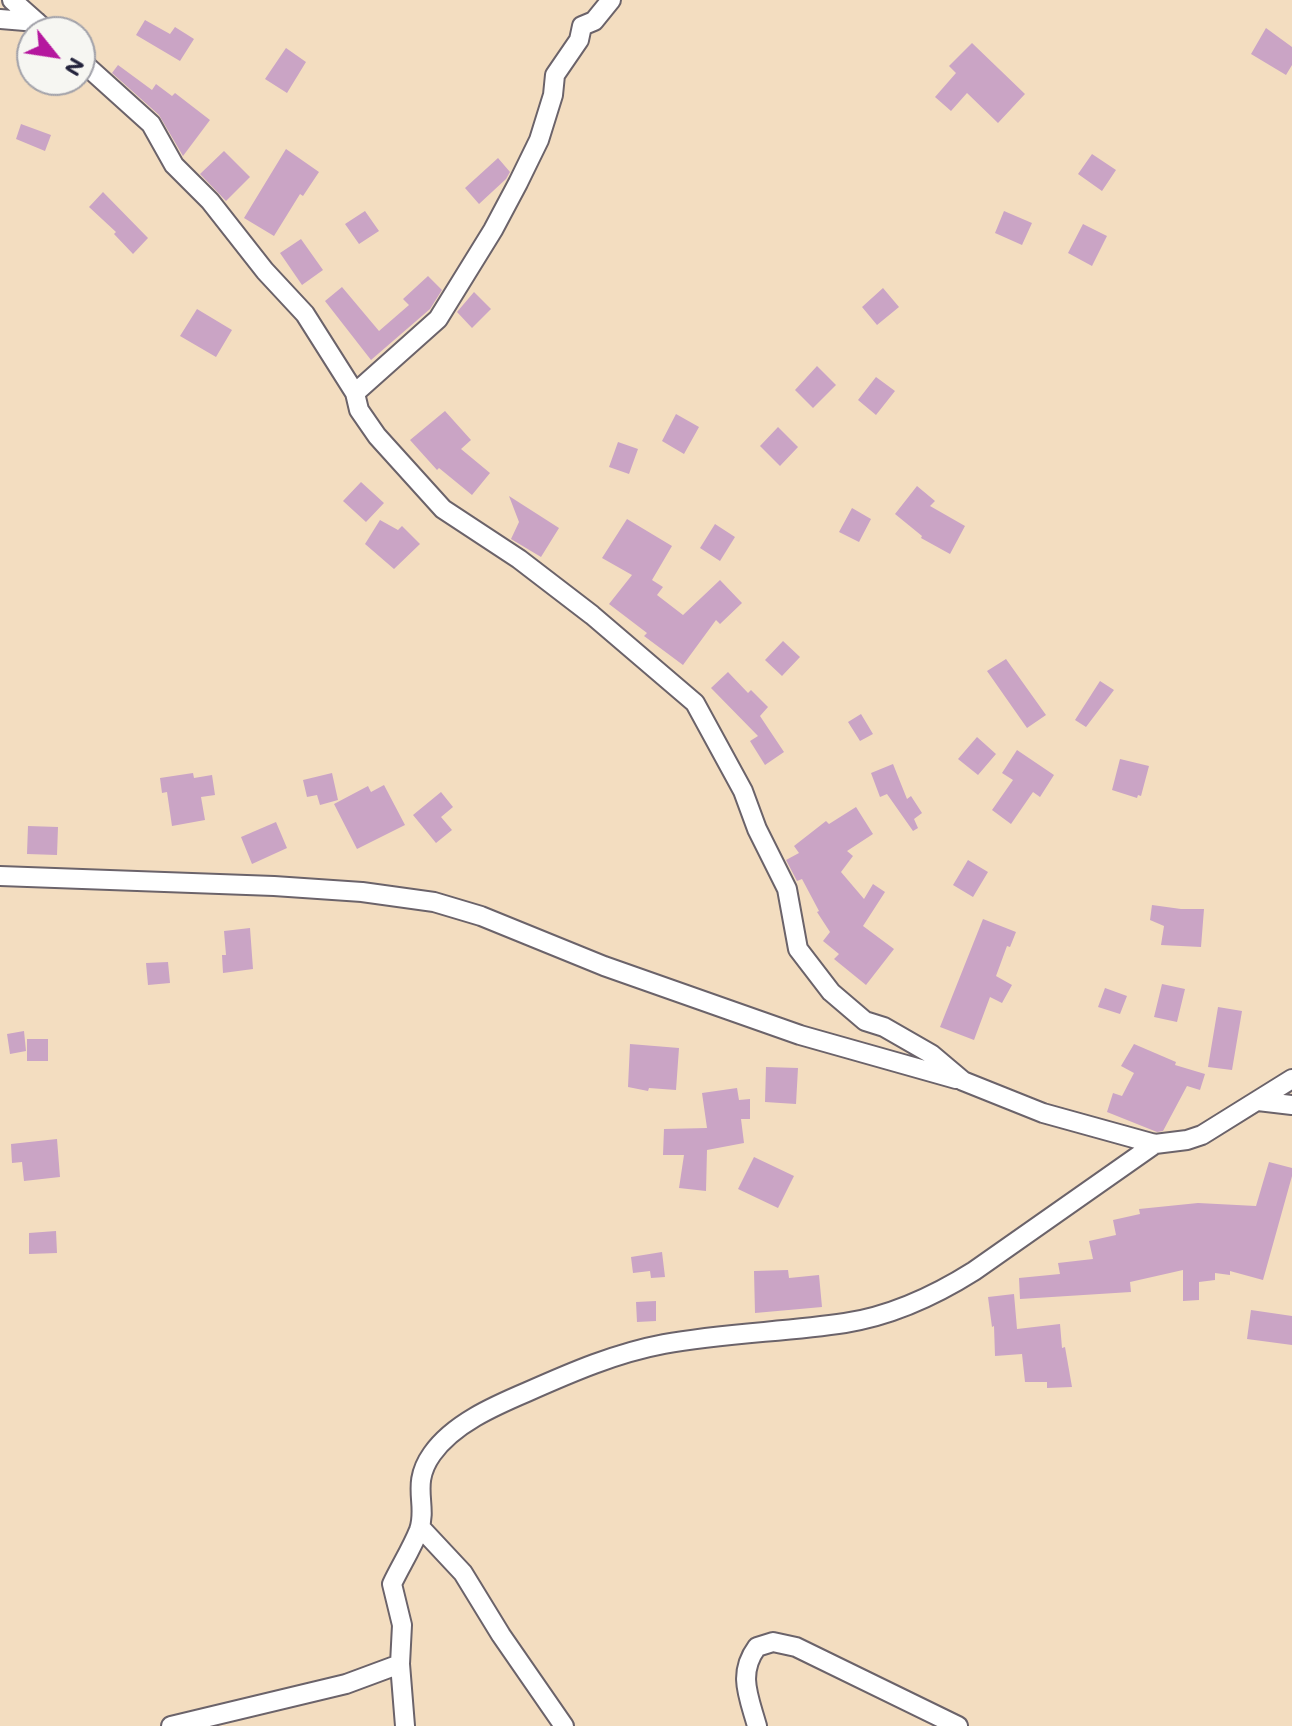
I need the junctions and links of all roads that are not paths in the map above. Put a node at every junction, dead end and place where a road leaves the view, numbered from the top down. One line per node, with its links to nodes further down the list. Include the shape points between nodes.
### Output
1 (12, 0): 3 (street)
2 (611, 0): 5 (street, via 594,21 582,26 579,40 563,60 539,140 493,230 438,319)
3 (30, 16)
4 (96, 74): 5 (street, via 151,124 174,165 305,314)
5 (355, 393): 8 (street, via 359,410 377,436 443,509 592,615 695,703 743,791 787,889 798,949 831,992 865,1021 931,1054)
6 (0, 876): 8 (street, via 274,886 434,902 800,1035)
7 (1292, 1079): 9 (street)
8 (963, 1081): 11 (street, via 1043,1113)
9 (1258, 1101): 10 (street); 11 (street, via 1202,1135)
10 (1292, 1105)
11 (1155, 1144): 12 (street, via 974,1271 910,1303 846,1323 715,1336 621,1354 498,1405 448,1436 429,1457 419,1486)
12 (420, 1527): 13 (street, via 392,1584 402,1625); 16 (street, via 463,1573)
13 (400, 1664): 14 (street, via 346,1684); 15 (street)
14 (171, 1726)
15 (405, 1726)
16 (564, 1726)
17 (757, 1726): 18 (street, via 745,1667 757,1647 773,1642 796,1647)
18 (958, 1726)

